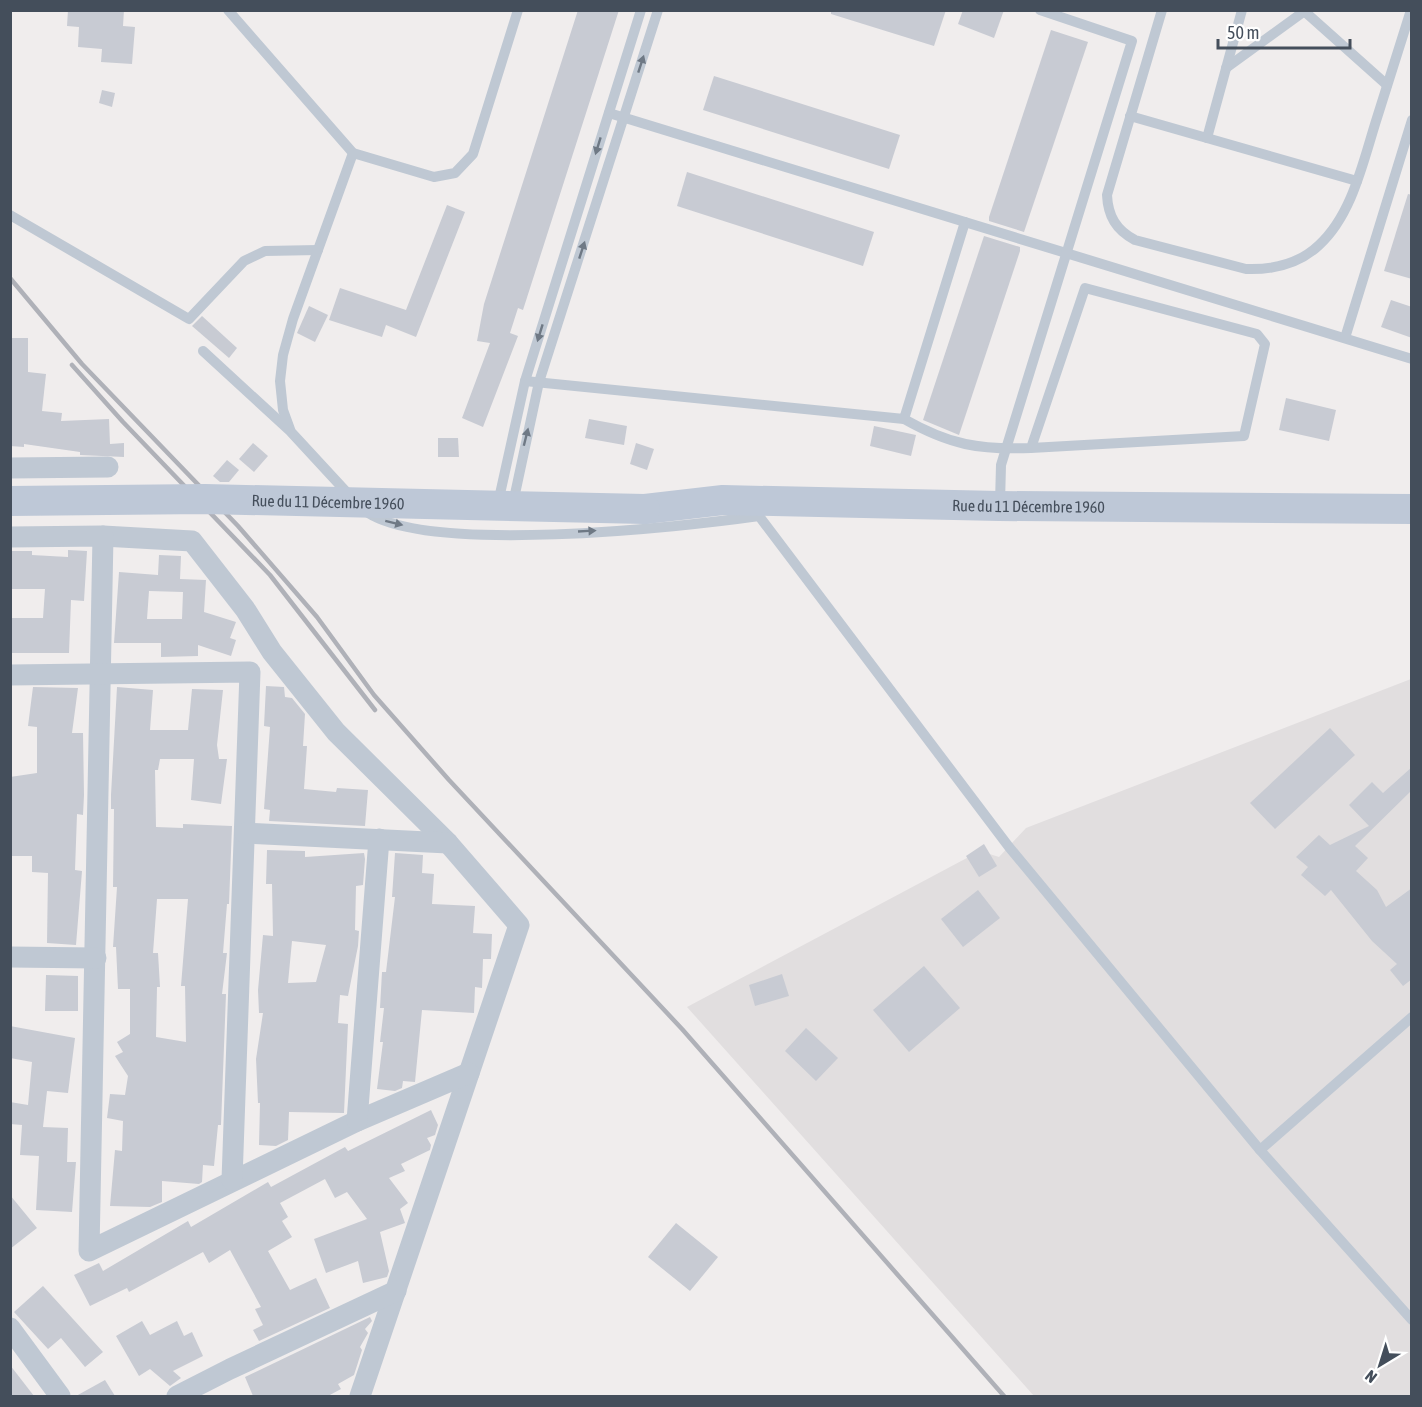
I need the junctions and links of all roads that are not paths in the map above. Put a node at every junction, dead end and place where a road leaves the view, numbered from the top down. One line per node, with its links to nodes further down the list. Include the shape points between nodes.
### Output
1 (228, 10): 17 (lane)
2 (518, 10): 17 (lane, via 473,154 455,173 434,177)
3 (641, 10): 12 (lane)
4 (658, 10): 14 (lane, one-way to 4)
5 (1040, 10): 22 (lane, via 1132,41)
6 (1162, 10): 13 (lane)
7 (1242, 10): 10 (lane)
8 (1411, 10): 11 (lane)
9 (1305, 11): 10 (lane); 11 (lane)
10 (1226, 68): 16 (lane)
11 (1387, 85): 18 (lane)
12 (609, 113): 14 (lane); 26 (lane, one-way to 26)
13 (1131, 116): 16 (lane); 18 (lane, via 1107,195 1111,217 1135,240 1246,269 1277,267 1306,255 1329,235)
14 (624, 117): 20 (lane); 27 (lane, one-way to 14)
15 (1411, 125): 23 (lane)
16 (1207, 138): 18 (lane)
17 (353, 153): 21 (lane)
18 (1357, 181)
19 (10, 215): 21 (lane, via 189,319 244,261 264,251)
20 (965, 222): 22 (lane); 28 (lane)
21 (318, 250): 29 (lane, via 283,355 283,410)
22 (1066, 253): 23 (lane); 31 (lane)
23 (1344, 338): 25 (lane)
24 (203, 351): 29 (lane)
25 (1412, 359)
26 (525, 381): 27 (lane); 35 (lane)
27 (539, 382): 28 (lane); 35 (lane, one-way to 27, via 520,494)
28 (904, 419): 31 (lane, via 931,434 973,448)
29 (291, 432): 34 (lane)
30 (1031, 448): 30 (lane, via 1244,436 1265,344 1257,334 1085,288); 31 (lane)
31 (1006, 449): 38 (lane, via 1001,465)
32 (108, 467): 33 (street)
33 (10, 468)
34 (346, 492): 35 (lane); 40 (lane, one-way to 40, via 377,519 431,532 489,535 673,527)
35 (500, 494)
36 (10, 501): 37 (main road, Rue du 11 Décembre 1960, bridge)
37 (646, 503): 38 (main road, Rue du 11 Décembre 1960, via 723,500); 40 (main road, Rue du 11 Décembre 1960, via 724,516)
38 (999, 506): 39 (main road, Rue du 11 Décembre 1960)
39 (1412, 509)
40 (759, 516): 41 (main road, Rue du 11 Décembre 1960); 54 (lane, via 1009,847)
41 (1412, 520)
42 (103, 536): 43 (street); 44 (street); 48 (street, via 192,541 336,732)
43 (10, 537)
44 (100, 674): 45 (street); 46 (street, via 250,672); 50 (street)
45 (10, 675)
46 (245, 833): 47 (street); 55 (street)
47 (379, 839): 48 (street); 53 (street)
48 (448, 843): 52 (street, via 519,925)
49 (10, 957): 50 (street)
50 (96, 958): 55 (street, via 89,1251)
51 (1412, 1017): 54 (lane)
52 (469, 1073): 53 (street); 56 (street)
53 (357, 1121): 55 (street)
54 (1260, 1150): 57 (lane)
55 (232, 1180)
56 (396, 1291): 60 (street); 61 (street)
57 (1412, 1320)
58 (10, 1328): 59 (street)
59 (60, 1396)
60 (177, 1396)
61 (360, 1396)

